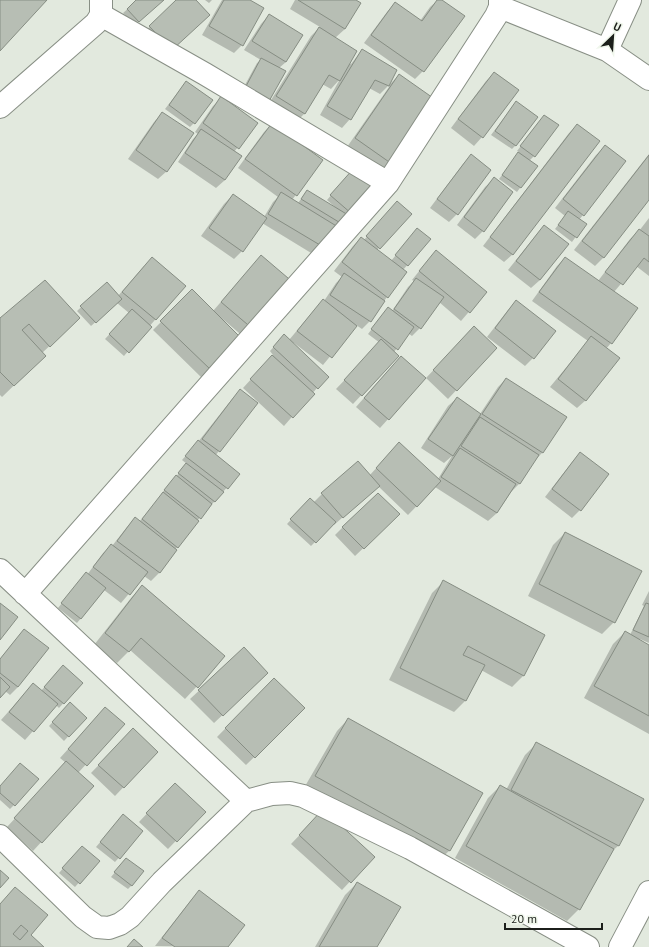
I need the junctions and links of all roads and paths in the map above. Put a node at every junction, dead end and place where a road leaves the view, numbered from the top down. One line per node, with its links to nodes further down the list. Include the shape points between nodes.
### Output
1 (630, 0): 4 (street)
2 (500, 4): 4 (street); 7 (street)
3 (101, 8): 6 (street, via 96,23); 7 (street, via 205,74)
4 (606, 50): 5 (street)
5 (649, 80)
6 (0, 107)
7 (388, 183): 9 (street)
8 (0, 570): 9 (street)
9 (25, 594): 10 (street)
10 (246, 801): 11 (street, via 162,882 130,917 109,928 97,927 83,918); 13 (street, via 272,794 290,793 303,796 410,848)
11 (0, 836)
12 (649, 892): 14 (street)
13 (588, 947)
14 (620, 947)

